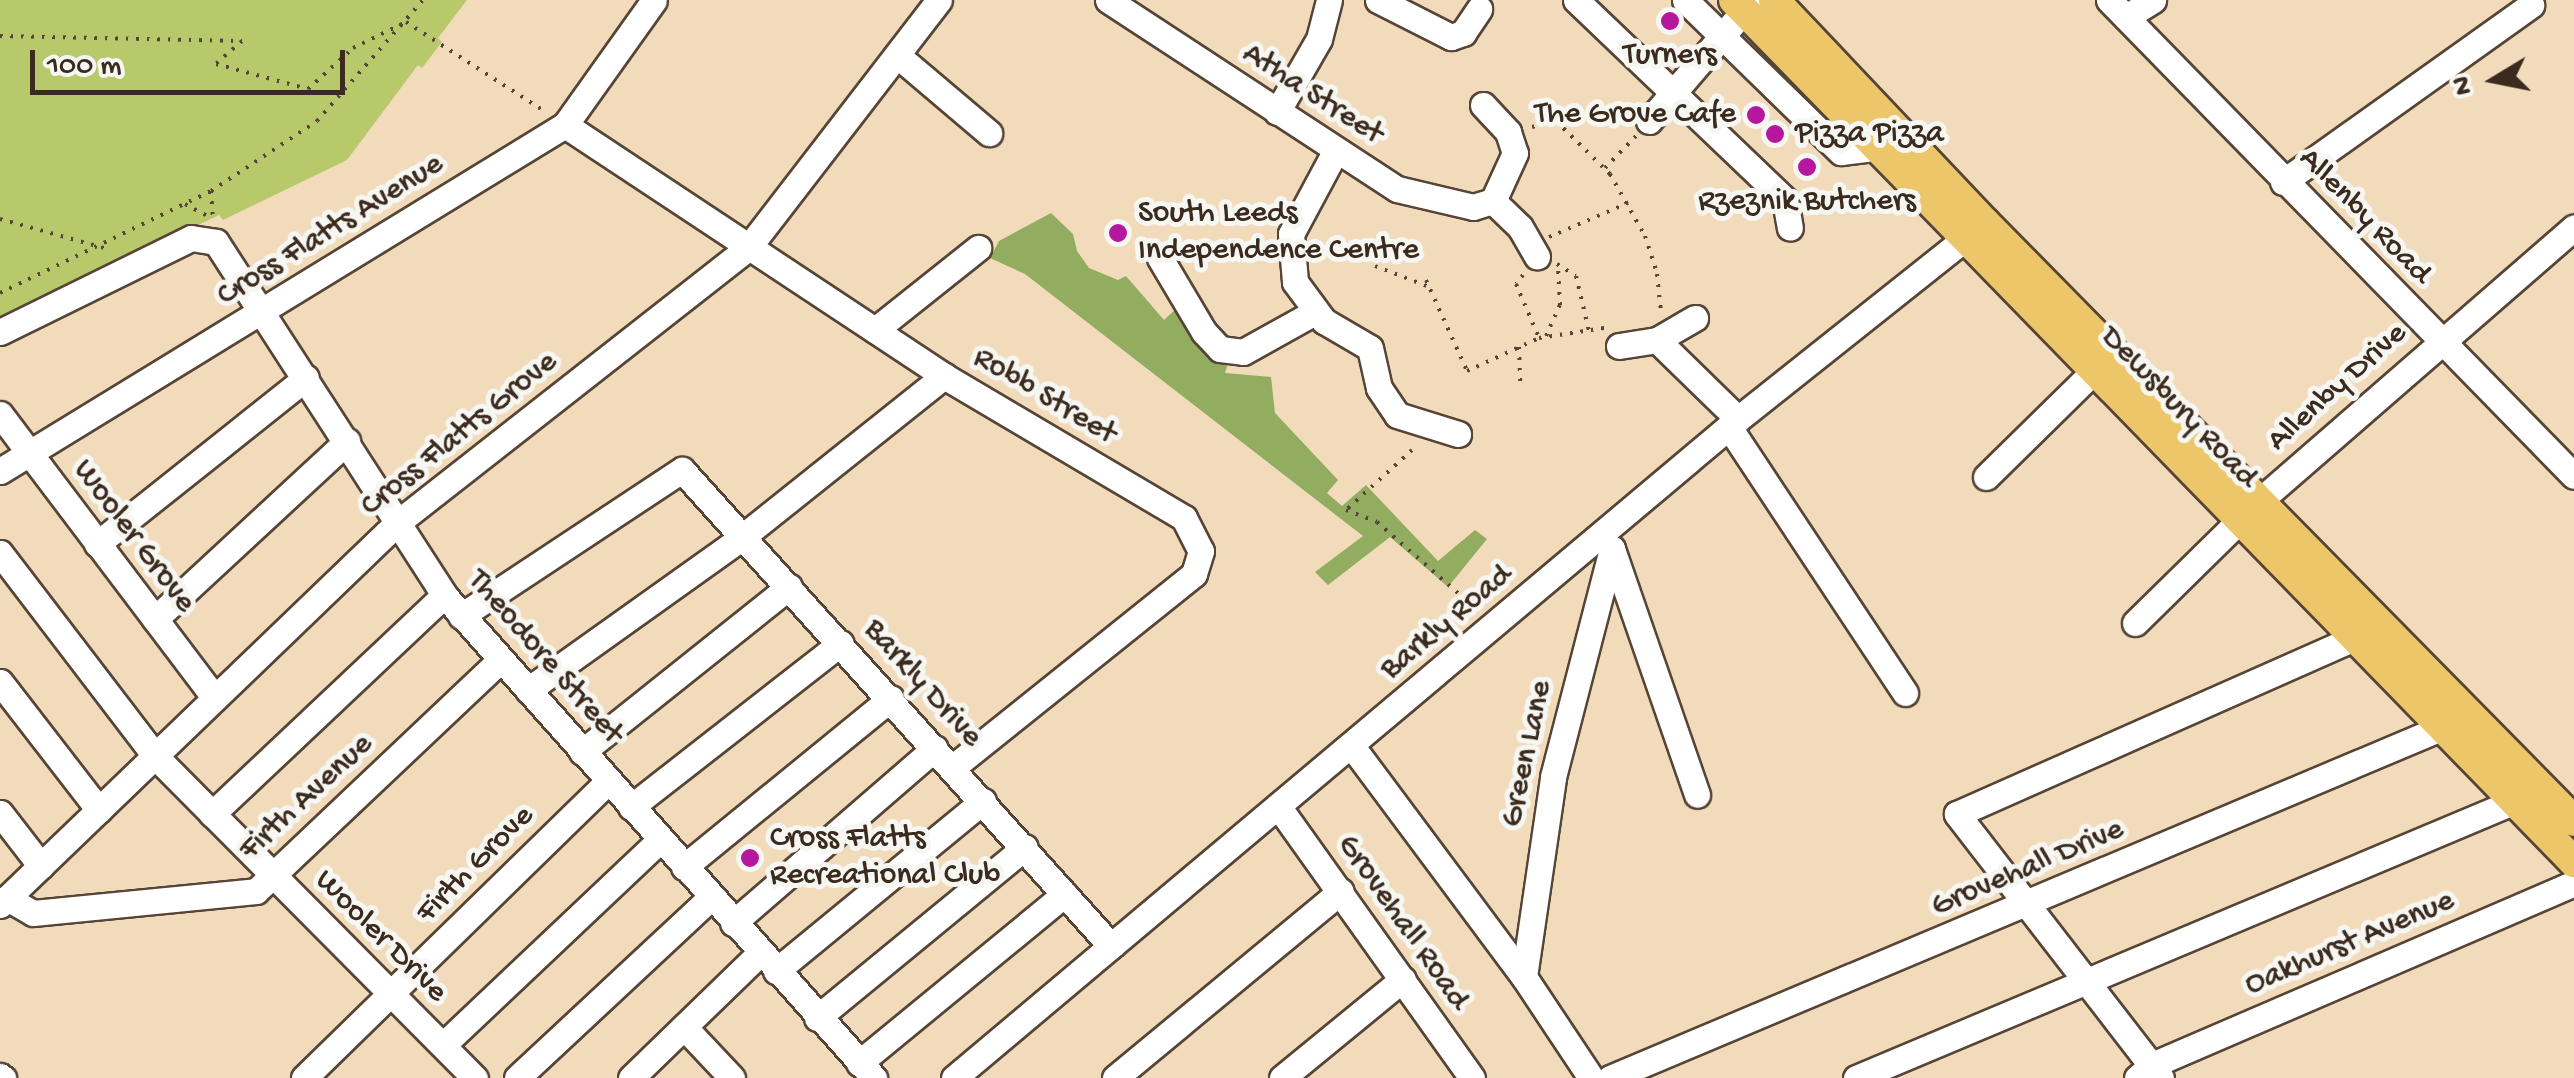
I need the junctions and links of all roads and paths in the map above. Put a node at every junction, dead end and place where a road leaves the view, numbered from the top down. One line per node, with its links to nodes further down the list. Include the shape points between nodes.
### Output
1 (424, 0): 15 (path)
2 (654, 0): 23 (street, Cross Flatts Avenue)
3 (940, 0): 18 (street, Cross Flatts Grove)
4 (1108, 0): 21 (street, Atha Street)
5 (1329, 0): 21 (street, via 1319,38)
6 (1576, 0): 19 (street)
7 (1685, 0): 17 (street)
8 (1774, 0): 37 (main road, Dewsbury Road)
9 (2154, 0): 14 (street)
10 (1744, 3): 17 (street); 26 (main road, Dewsbury Road)
11 (1389, 5): 13 (street, via 1451,36 1463,33)
12 (2531, 5): 29 (street)
13 (1479, 9)
14 (2118, 9): 29 (street, Allenby Road)
15 (406, 22): 16 (path, via 353,48 308,88 216,64 242,41); 23 (path); 32 (path, via 318,121)
16 (0, 36)
17 (1721, 36): 19 (street); 26 (street, via 1841,152)
18 (897, 55): 25 (street); 39 (street, Cross Flatts Grove)
19 (1674, 92): 22 (street); 35 (street, via 1785,200)
20 (1483, 106): 24 (street)
21 (1276, 112): 27 (street, Atha Street)
22 (1649, 121): 28 (path)
23 (565, 125): 39 (street, Robb Street); 48 (street, Cross Flatts Avenue)
24 (1508, 132): 28 (path, via 1556,121); 30 (street, via 1515,154)
25 (990, 133)
26 (1876, 148): 37 (main road, Dewsbury Road)
27 (1336, 150): 30 (street, Atha Street, via 1397,190 1473,208); 49 (street, via 1291,234 1295,282)
28 (1605, 168): 31 (path)
29 (2284, 182): 56 (street, Allenby Road)
30 (1493, 201): 42 (street)
31 (1628, 203): 42 (path); 55 (path, via 1657,274)
32 (184, 204): 36 (path); 38 (path)
33 (0, 219): 38 (path)
34 (2574, 227): 56 (street, Allenby Drive)
35 (1790, 228)
36 (214, 230): 48 (street, Theodore Street); 53 (street)
37 (1975, 231): 59 (main road, Dewsbury Road); 64 (street, Barkly Road)
38 (97, 246): 41 (path); 47 (path)
39 (748, 248): 51 (street, Robb Street); 73 (street, Cross Flatts Grove)
40 (978, 248): 51 (street)
41 (123, 253)
42 (1541, 256): 52 (path, via 1576,276); 54 (path, via 1560,305); 54 (path, via 1516,284)
43 (1160, 258): 49 (street, via 1220,349 1244,352)
44 (1375, 266): 46 (path)
45 (1426, 280): 46 (path)
46 (1430, 288): 58 (path, via 1467,371)
47 (0, 293)
48 (263, 312): 61 (street, Theodore Street); 68 (street, Cross Flatts Avenue)
49 (1315, 312): 66 (street, via 1370,348 1386,403)
50 (1695, 318): 55 (street)
51 (874, 330): 60 (street, Robb Street)
52 (1590, 331): 54 (path); 57 (path, via 1612,326)
53 (0, 332)
54 (1542, 337): 58 (path)
55 (1657, 340): 57 (street); 64 (street)
56 (2440, 341): 70 (street, Allenby Road); 72 (street, Allenby Drive)
57 (1619, 346)
58 (1520, 347): 62 (path)
59 (2103, 362): 71 (street); 72 (main road, Dewsbury Road)
60 (944, 376): 74 (street); 98 (street, Robb Street, via 1184,518 1201,551 1194,574)
61 (306, 378): 67 (street, Theodore Street); 76 (street)
62 (1520, 381)
63 (0, 414): 68 (street, Wooler Grove)
64 (1734, 423): 75 (street, Barkly Road); 89 (street)
65 (1458, 434): 66 (street)
66 (1415, 437): 83 (path, via 1346,510 1377,522)
67 (347, 441): 73 (street, Theodore Street); 81 (street)
68 (31, 456): 69 (street, Cross Flatts Avenue); 76 (street, Wooler Grove)
69 (0, 472)
70 (2574, 476)
71 (1986, 477)
72 (2248, 512): 82 (street, Allenby Drive); 84 (main road, Dewsbury Road); 92 (main road, Dewsbury Road)
73 (398, 523): 79 (street, Theodore Street); 90 (street, Cross Flatts Grove)
74 (741, 538): 78 (street, Barkly Drive); 80 (street, Barkly Drive, via 682,470); 88 (street)
75 (1608, 542): 83 (street, Barkly Road); 100 (street); 124 (street, Green Lane, via 1552,777)
76 (97, 544): 81 (street, Wooler Grove)
77 (0, 553): 97 (street, Wooler Drive)
78 (788, 588): 85 (street, Barkly Drive); 96 (street)
79 (444, 596): 80 (street, Theodore Street); 107 (street)
80 (461, 616): 86 (street, Theodore Street)
81 (155, 618): 90 (street, Wooler Grove)
82 (2135, 622)
83 (1494, 626): 94 (street, Barkly Road)
84 (2354, 638): 93 (main road, Dewsbury Road); 120 (street, via 1957,814)
85 (841, 643): 91 (street, Barkly Drive); 104 (street)
86 (501, 660): 88 (street, Theodore Street); 114 (street, Firth Avenue)
87 (0, 682): 105 (street)
88 (528, 690): 96 (street, Theodore Street)
89 (1905, 693)
90 (216, 698): 97 (street, Cross Flatts Grove)
91 (890, 698): 95 (street, Barkly Drive); 113 (street)
92 (2470, 716): 93 (street, Grovehall Drive); 108 (main road, Dewsbury Road)
93 (2441, 729): 102 (main road, Dewsbury Road); 120 (street, Grovehall Drive)
94 (1351, 744): 103 (street, Barkly Road); 124 (street)
95 (935, 748): 98 (street, Barkly Drive); 121 (street)
96 (582, 752): 99 (street, Theodore Street)
97 (155, 756): 105 (street, Cross Flatts Grove); 107 (street, Wooler Drive)
98 (953, 767): 101 (street, Barkly Drive)
99 (608, 781): 104 (street, Theodore Street); 127 (street, Firth Grove)
100 (1697, 795)
101 (983, 801): 110 (street, Barkly Drive); 123 (street)
102 (2514, 802): 111 (main road, Dewsbury Road); 126 (street)
103 (1278, 806): 116 (street, Grovehall Road); 122 (street, Barkly Road)
104 (631, 807): 109 (street, Theodore Street)
105 (99, 810): 112 (street, Cross Flatts Grove)
106 (0, 813): 112 (street)
107 (212, 814): 114 (street, Wooler Drive)
108 (2574, 821)
109 (660, 840): 113 (street, Theodore Street); 130 (street)
110 (1025, 847): 117 (street, Barkly Drive); 128 (street)
111 (2574, 862)
112 (41, 866): 119 (street, Cross Flatts Grove)
113 (684, 867): 118 (street, Theodore Street)
114 (273, 876): 119 (street, Firth Avenue, via 245,895 33,913); 127 (street, Wooler Drive)
115 (2574, 882): 132 (street, Oakhurst Avenue)
116 (1341, 891): 125 (street, Grovehall Road); 139 (street)
117 (1065, 894): 122 (street, Barkly Drive); 131 (street)
118 (711, 897): 121 (street, Theodore Street); 135 (street)
119 (4, 902)
120 (2028, 906): 126 (street); 143 (street, Grovehall Drive)
121 (733, 922): 123 (street, Theodore Street)
122 (1110, 946): 138 (street, Barkly Road)
123 (768, 962): 128 (street, Theodore Street); 129 (street)
124 (1524, 977): 142 (street)
125 (1403, 978): 140 (street); 141 (street, Grovehall Road)
126 (2088, 983): 132 (street); 144 (street)
127 (391, 995): 130 (street, Wooler Drive); 133 (street, Firth Grove)
128 (817, 1018): 131 (street, Theodore Street)
129 (684, 1027): 136 (street); 137 (street)
130 (443, 1046): 134 (street, Wooler Drive)
131 (866, 1071)
132 (2150, 1074)
133 (304, 1078)
134 (475, 1078)
135 (517, 1078)
136 (631, 1078)
137 (732, 1078)
138 (954, 1078)
139 (1114, 1078)
140 (1282, 1078)
141 (1472, 1078)
142 (1591, 1078)
143 (1610, 1078)
144 (1856, 1078)

